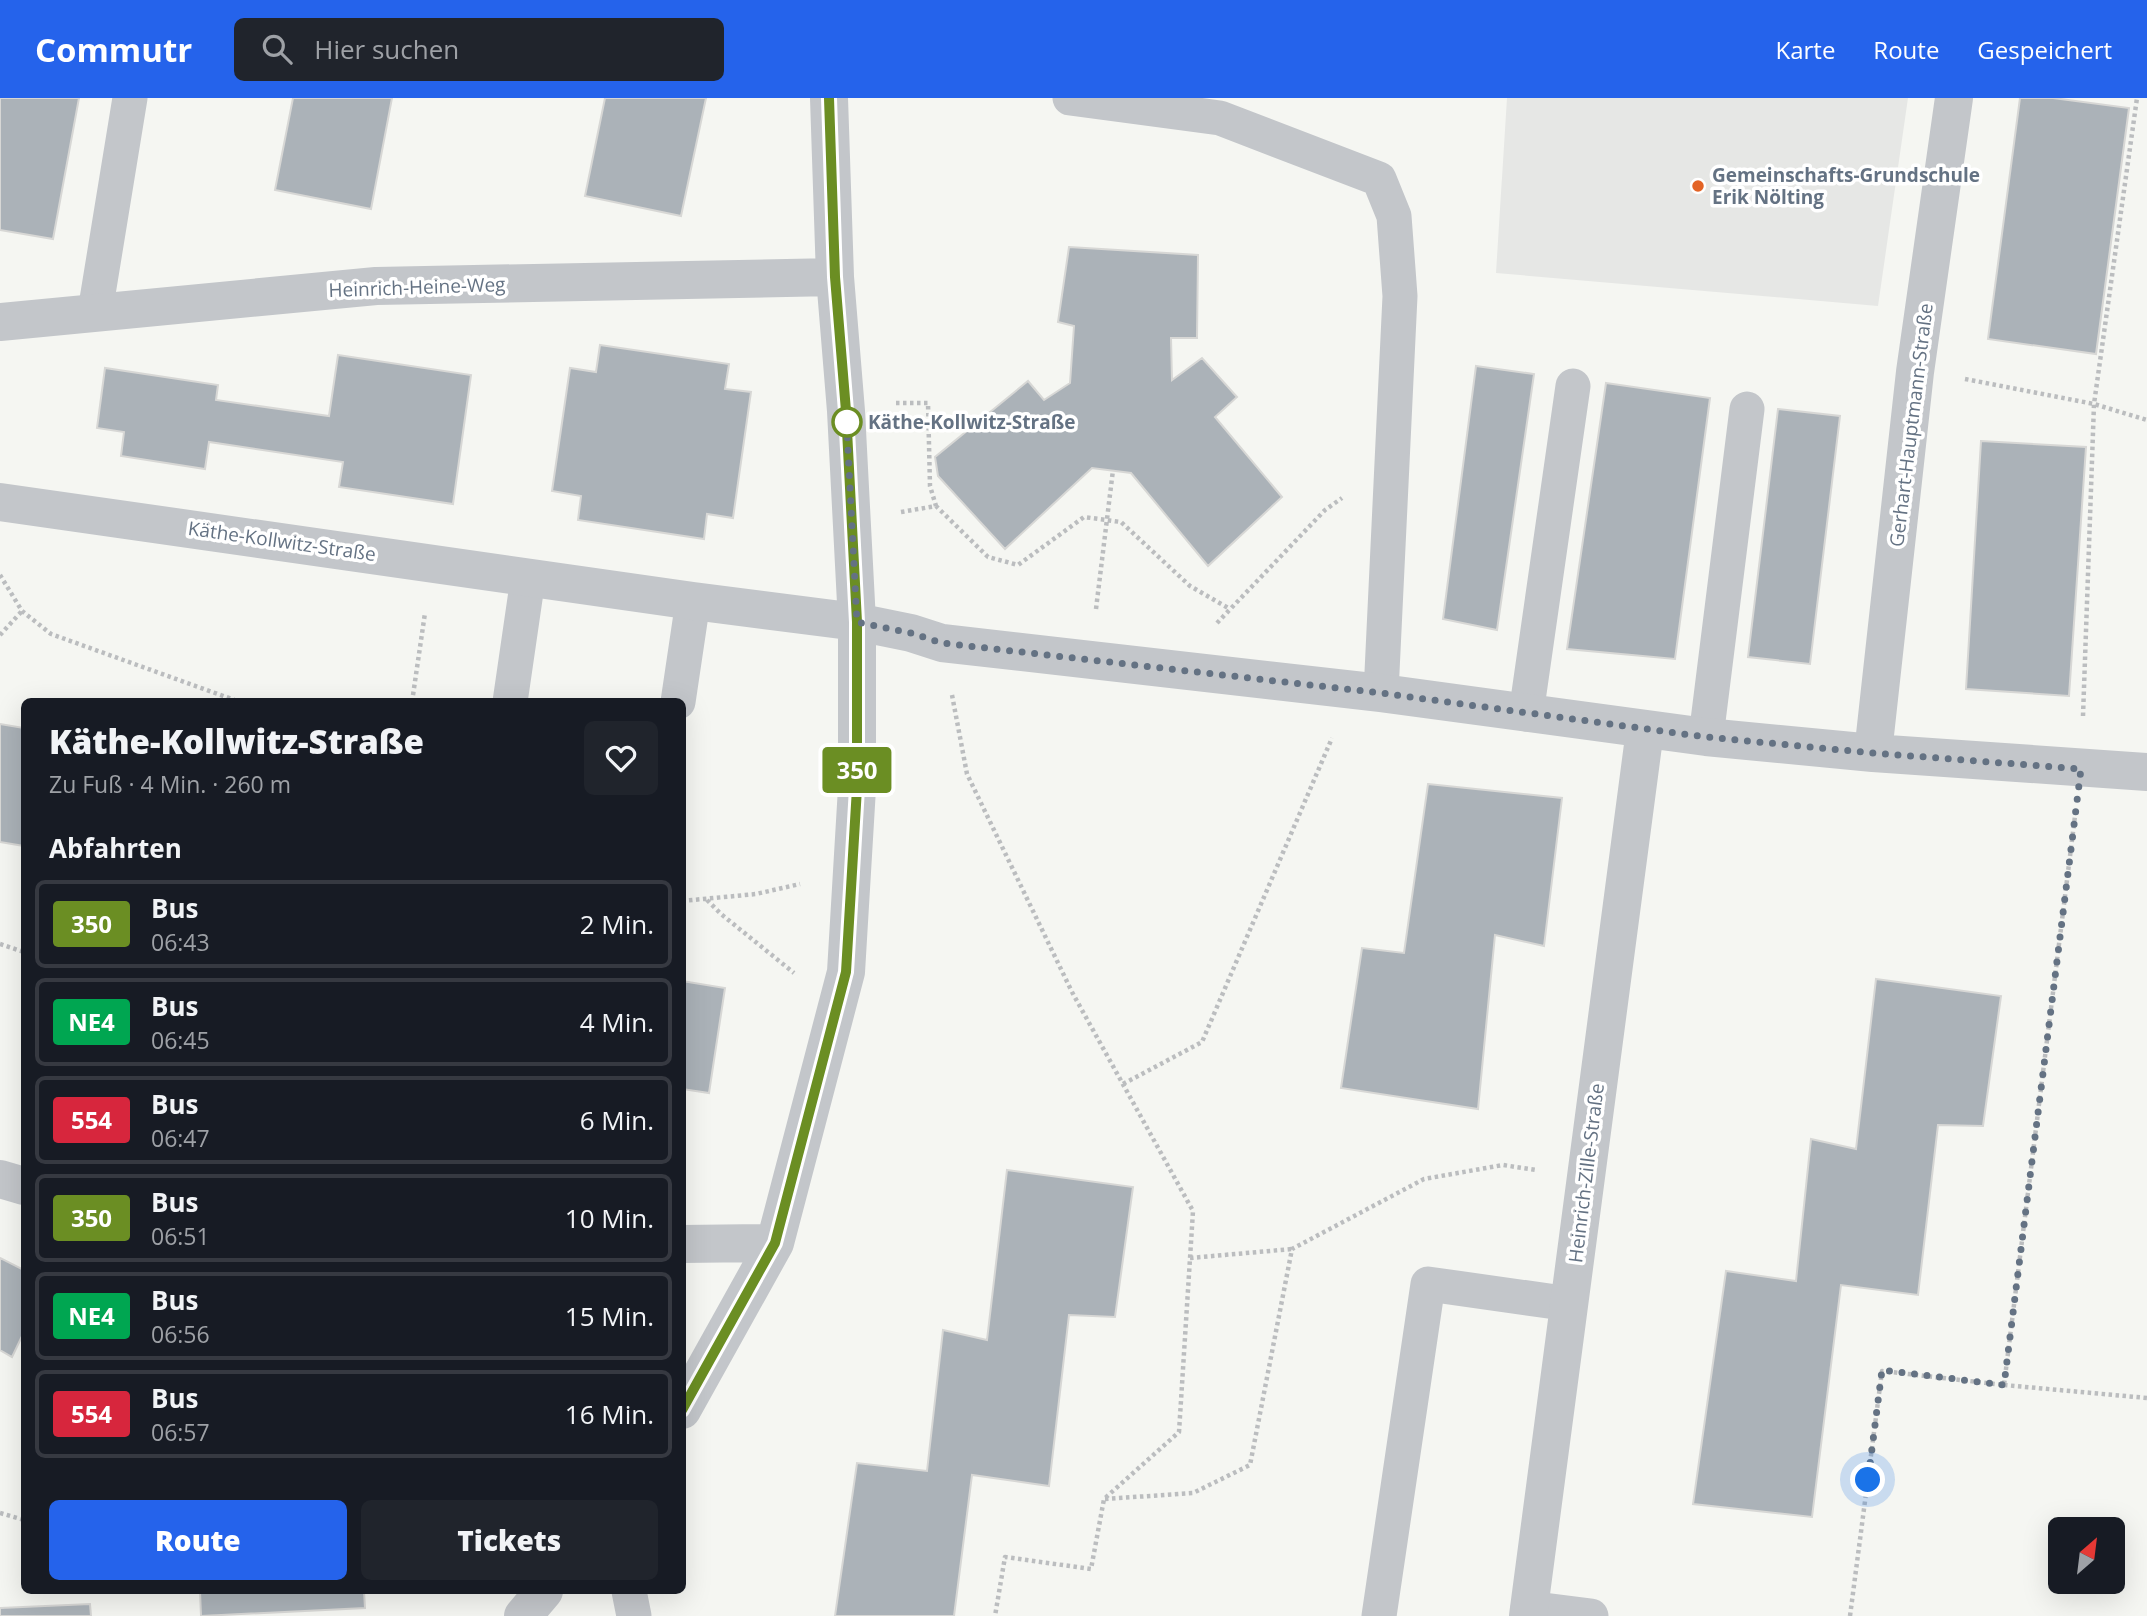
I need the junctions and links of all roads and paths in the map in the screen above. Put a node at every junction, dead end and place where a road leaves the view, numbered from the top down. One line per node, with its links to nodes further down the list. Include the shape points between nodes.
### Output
1 (130, 98): 7 (lane)
2 (829, 98): 6 (street)
3 (1070, 98): 16 (lane, via 1220,118 1378,179 1394,216 1400,296)
4 (1954, 98): 9 (street, Gerhart-Hauptmann-Straße)
5 (2137, 98): 12 (path)
6 (835, 277): 7 (street, Heinrich-Heine-Weg, via 376,286); 11 (street)
7 (95, 312): 8 (street, Heinrich-Heine-Weg)
8 (0, 322)
9 (1915, 372): 12 (path); 40 (street, Gerhart-Hauptmann-Straße)
10 (1573, 386): 37 (lane)
11 (846, 403): 18 (path, via 928,403 930,486); 20 (street)
12 (2095, 404): 14 (path); 41 (path)
13 (1747, 409): 39 (lane)
14 (2147, 420)
15 (1113, 470): 19 (path)
16 (1392, 471): 25 (path, via 1325,510); 32 (lane)
17 (0, 502): 21 (street, Käthe-Kollwitz-Straße)
18 (936, 506): 19 (path, via 988,557 1018,565 1084,517); 20 (path)
19 (1108, 520): 25 (path, via 1121,523 1190,586); 30 (path)
20 (853, 521): 27 (street)
21 (433, 562): 23 (street, Käthe-Kollwitz-Straße); 34 (path)
22 (0, 575): 26 (path)
23 (528, 578): 24 (street, Käthe-Kollwitz-Straße); 35 (lane)
24 (693, 601): 27 (street, Käthe-Kollwitz-Straße); 36 (lane)
25 (1230, 609): 31 (path, via 1210,632)
26 (22, 611): 28 (path); 33 (path, via 51,634)
27 (857, 622): 29 (street, Käthe-Kollwitz-Straße); 43 (street)
28 (0, 635)
29 (942, 643): 30 (street, Käthe-Kollwitz-Straße); 49 (path, via 967,774 1072,992)
30 (1090, 658): 31 (street, Käthe-Kollwitz-Straße)
31 (1202, 671): 32 (street, Käthe-Kollwitz-Straße)
32 (1366, 692): 37 (street, Käthe-Kollwitz-Straße); 49 (path, via 1202,1042)
33 (230, 698)
34 (413, 698)
35 (511, 698)
36 (679, 698)
37 (1526, 714): 38 (street, Käthe-Kollwitz-Straße)
38 (1645, 730): 39 (street, Käthe-Kollwitz-Straße); 50 (street, Heinrich-Zille-Straße)
39 (1706, 737): 40 (street, Käthe-Kollwitz-Straße)
40 (1873, 753): 41 (street, Käthe-Kollwitz-Straße)
41 (2081, 769): 42 (street, Käthe-Kollwitz-Straße); 58 (path)
42 (2147, 772)
43 (852, 873): 44 (path, via 756,894); 48 (street, via 846,972)
44 (707, 899): 45 (path); 48 (path)
45 (686, 901)
46 (0, 944): 47 (path)
47 (21, 951)
48 (837, 1009): 53 (street)
49 (1124, 1084): 56 (path, via 1193,1211)
50 (1585, 1178): 55 (path, via 1503,1165 1424,1179); 57 (street, Heinrich-Zille-Straße)
51 (0, 1179): 52 (street)
52 (21, 1185)
53 (775, 1243): 54 (street); 60 (street)
54 (686, 1244)
55 (1292, 1248): 56 (path); 61 (path, via 1250,1465 1193,1493)
56 (1190, 1258): 61 (path, via 1179,1432)
57 (1570, 1304): 66 (street, Heinrich-Zille-Straße); 70 (lane, via 1428,1284)
58 (2004, 1385): 59 (path); 72 (path, via 1882,1370)
59 (2147, 1398)
60 (686, 1403)
61 (1104, 1499): 69 (path, via 1091,1569 1004,1557)
62 (0, 1514): 63 (path)
63 (21, 1519)
64 (541, 1594): 67 (street)
65 (630, 1594): 68 (lane)
66 (1528, 1612): 71 (lane)
67 (523, 1616)
68 (634, 1616)
69 (995, 1616)
70 (1380, 1616)
71 (1591, 1616)
72 (1850, 1616)

